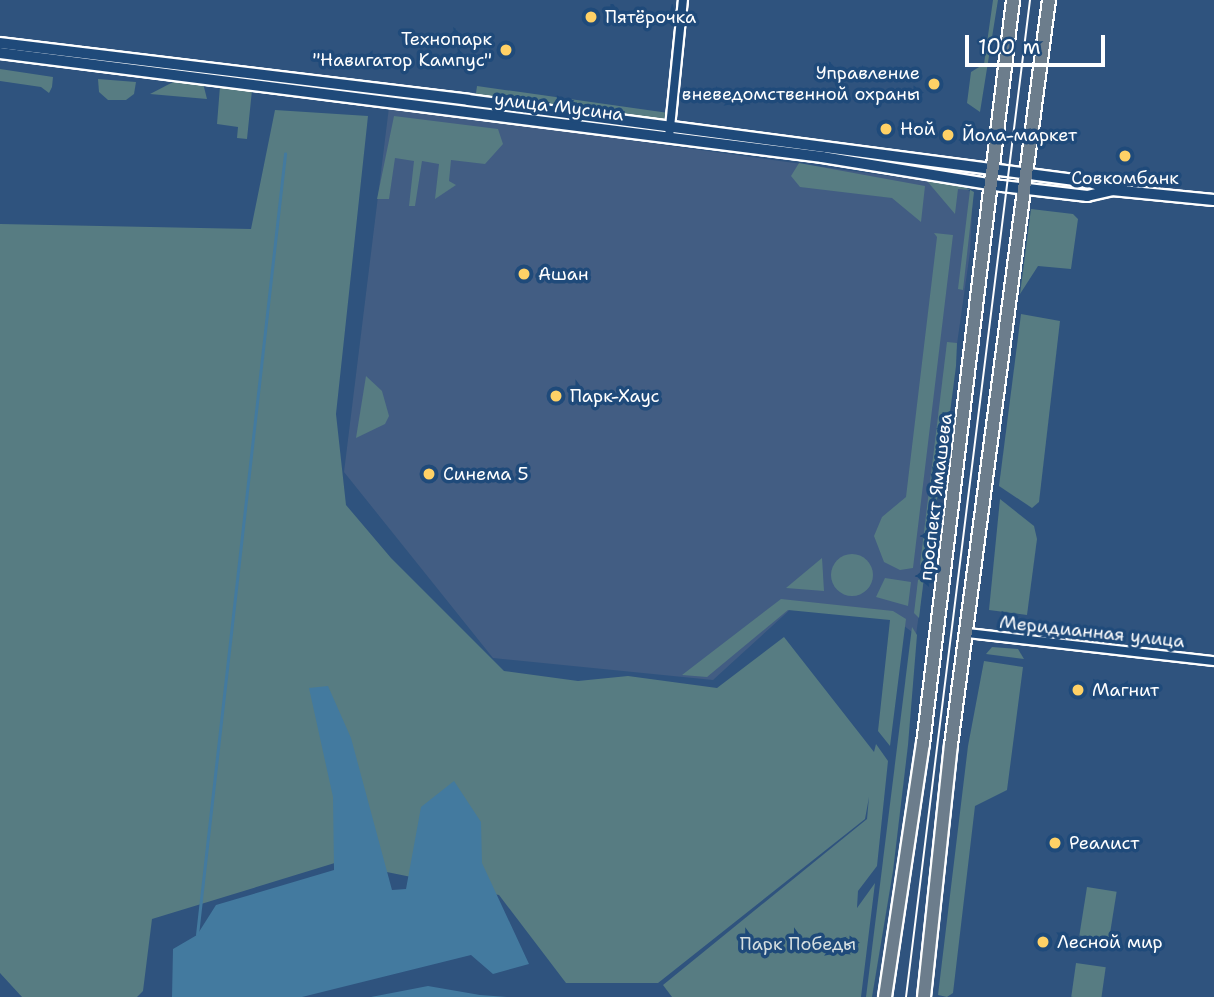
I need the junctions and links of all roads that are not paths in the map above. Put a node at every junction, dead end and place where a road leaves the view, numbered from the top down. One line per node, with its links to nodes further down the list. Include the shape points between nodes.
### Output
1 (683, 0): 6 (street)
2 (1013, 0): 7 (main road, проспект Ямашева)
3 (1049, 0): 8 (main road)
4 (0, 43): 6 (street, улица Мусина)
5 (0, 53): 6 (street, улица Мусина)
6 (670, 132): 7 (street, улица Мусина)
7 (990, 176): 8 (street, улица Мусина); 12 (main road, проспект Ямашева, via 923,744)
8 (1026, 182): 9 (street, улица Мусина, via 1087,196 1112,190); 10 (main road)
9 (1214, 200)
10 (967, 633): 11 (street, Меридианная улица); 13 (main road)
11 (1214, 661)
12 (885, 997)
13 (924, 997)

